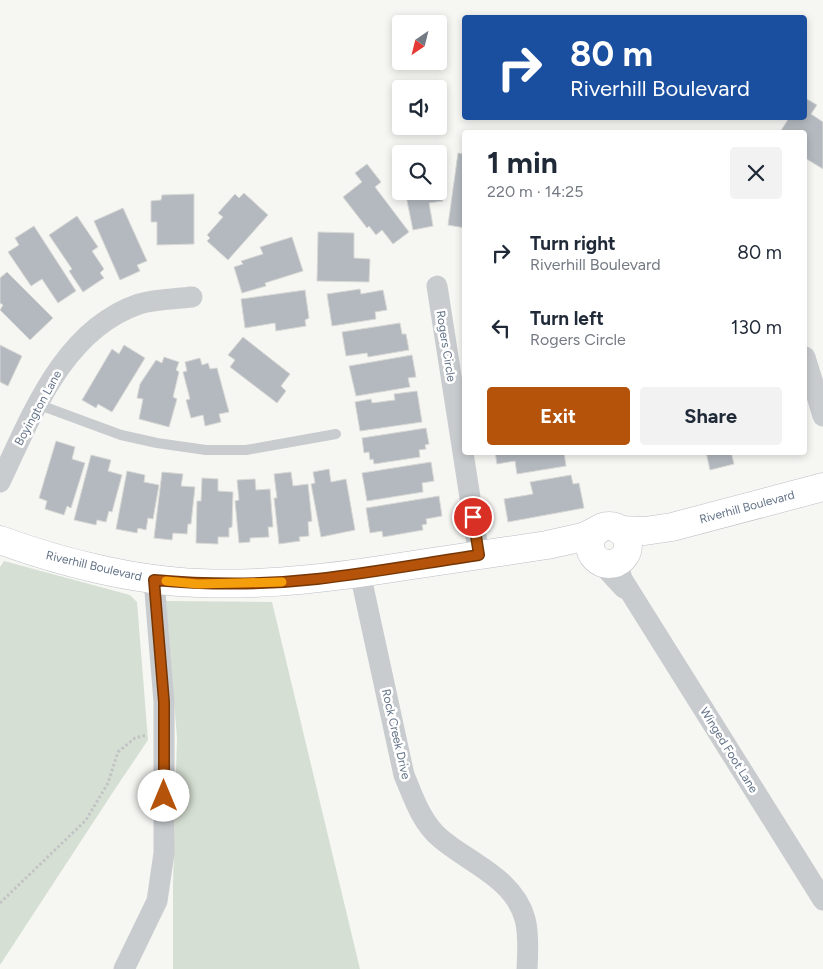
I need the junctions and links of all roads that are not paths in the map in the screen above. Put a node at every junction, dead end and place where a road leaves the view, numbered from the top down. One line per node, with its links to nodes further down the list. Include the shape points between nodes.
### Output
1 (437, 286): 7 (street, Rogers Circle)
2 (192, 298): 4 (street, Boyington Lane, via 142,303 107,320 74,350)
3 (807, 364): 5 (street)
4 (37, 404): 6 (lane, via 121,434 206,450 246,450); 9 (street, Boyington Lane)
5 (823, 416)
6 (336, 434)
7 (462, 446)
8 (463, 455): 13 (street, Rogers Circle)
9 (0, 482)
10 (823, 487): 12 (street, Riverhill Boulevard, via 645,531)
11 (0, 540): 15 (street, Riverhill Boulevard, via 23,549)
12 (609, 548): 13 (street, Riverhill Boulevard, via 584,537); 16 (street, Winged Foot Lane, via 634,599)
13 (479, 555): 14 (street, Riverhill Boulevard)
14 (360, 573): 15 (street, Riverhill Boulevard, via 258,583 198,584); 18 (street, Rock Creek Drive, via 404,774 423,817 439,837 502,883 516,900 525,919)
15 (154, 580): 17 (street, via 164,702 164,853 157,901)
16 (823, 900)
17 (124, 969)
18 (527, 969)

